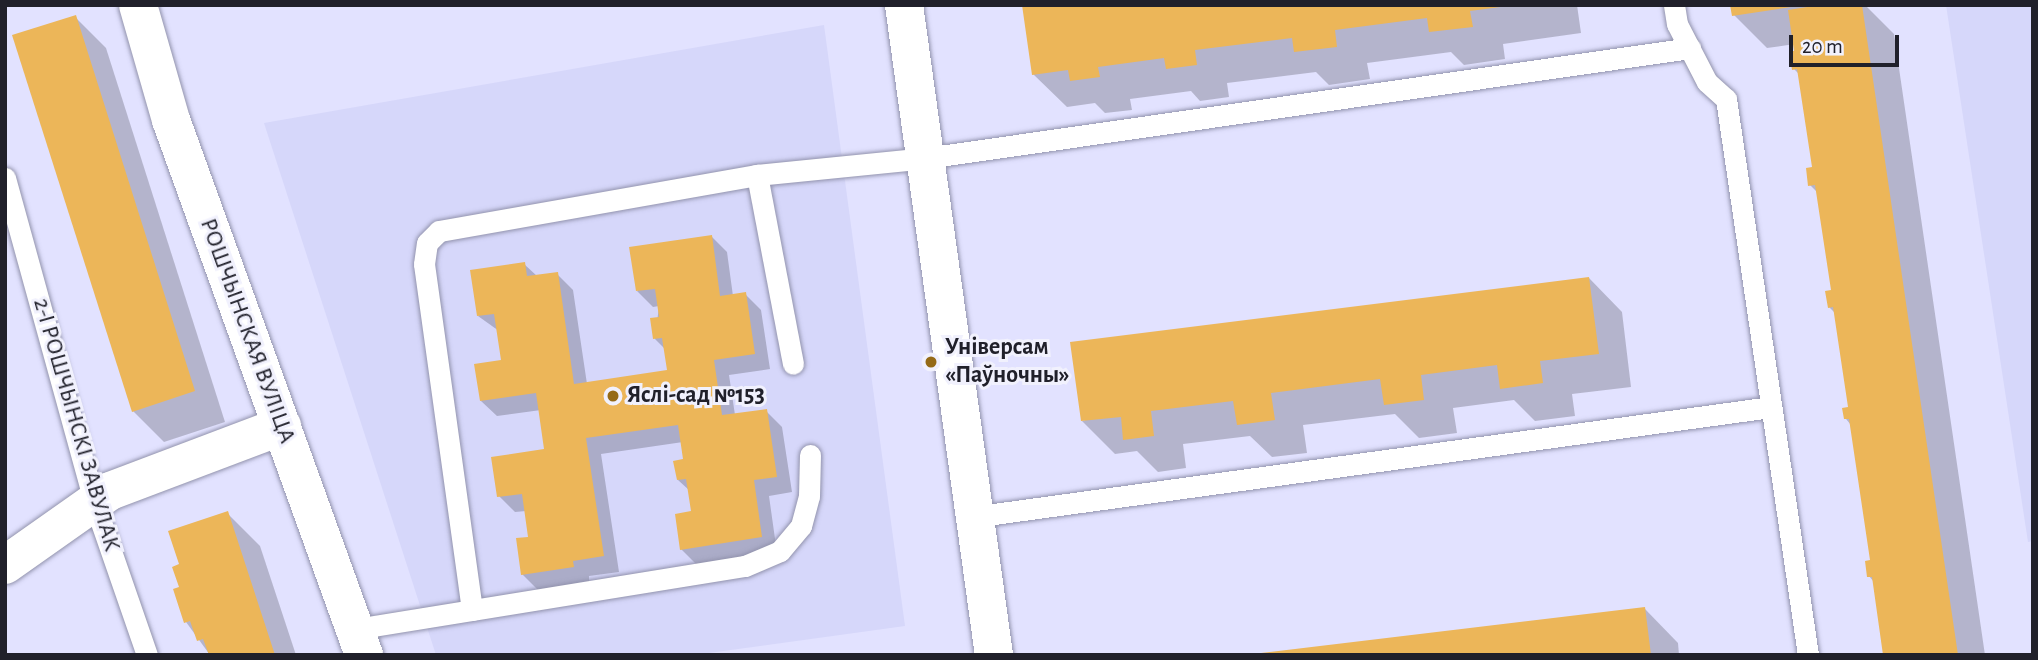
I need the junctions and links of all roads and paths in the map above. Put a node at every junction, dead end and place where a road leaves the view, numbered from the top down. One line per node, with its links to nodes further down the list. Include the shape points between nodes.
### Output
1 (138, 5): 10 (street, РОШЧЫНСКАЯ ВУЛІЦА, via 170,120)
2 (904, 5): 5 (street)
3 (1674, 5): 4 (lane, via 1677,24)
4 (1690, 48): 5 (lane); 9 (lane, via 1707,82 1726,99)
5 (926, 158): 6 (lane); 13 (street)
6 (757, 175): 8 (lane); 15 (lane, via 439,231 427,243 424,264)
7 (8, 186): 12 (lane, 2-І РОШЧЫНСКІ ЗАВУЛАК)
8 (793, 364)
9 (1771, 407): 13 (lane); 19 (lane)
10 (282, 426): 12 (street, via 110,491); 16 (street, РОШЧЫНСКАЯ ВУЛІЦА)
11 (810, 455): 15 (lane, via 809,496 801,526 780,551 744,566)
12 (94, 502): 14 (street); 17 (lane, 2-І РОШЧЫНСКІ ЗАВУЛАК)
13 (972, 517): 18 (street)
14 (5, 565)
15 (472, 610): 16 (lane)
16 (360, 642)
17 (147, 655)
18 (994, 655)
19 (1808, 655)

